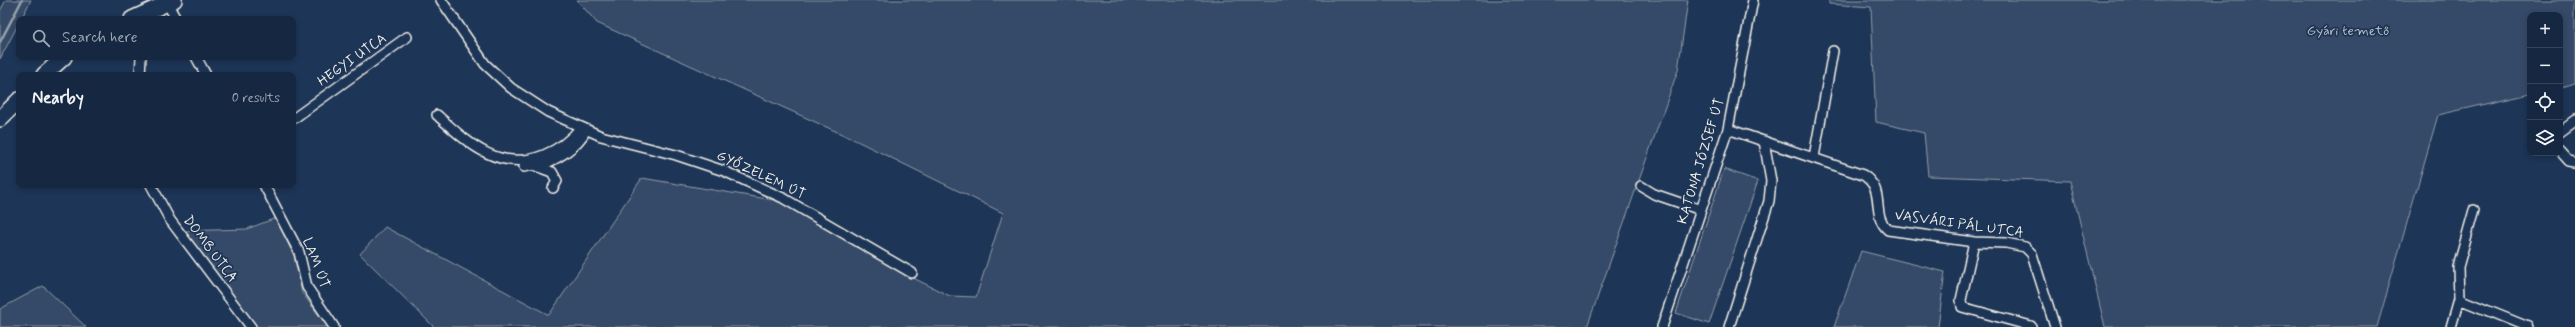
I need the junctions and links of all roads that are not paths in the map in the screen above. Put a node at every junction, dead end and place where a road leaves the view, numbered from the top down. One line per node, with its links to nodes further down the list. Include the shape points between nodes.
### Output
1 (441, 0): 19 (street, GYŐZELEM ÚT, via 477,55 498,77 535,104)
2 (1753, 0): 20 (street, KATONA JÓZSEF ÚT)
3 (171, 2): 4 (main road); 5 (street)
4 (139, 16)
5 (175, 16)
6 (407, 37): 16 (street, HEGYI UTCA)
7 (1833, 51): 24 (street)
8 (61, 60): 11 (main road)
9 (141, 60): 12 (street)
10 (198, 60): 13 (street)
11 (47, 72)
12 (140, 72)
13 (204, 72)
14 (16, 103): 17 (main road)
15 (437, 115): 19 (street, via 457,133 490,155 519,162 549,153)
16 (296, 117)
17 (0, 119)
18 (2575, 122): 21 (street)
19 (583, 129): 26 (street, via 575,144 562,155); 35 (street, GYŐZELEM ÚT, via 724,171 783,198)
20 (1728, 129): 22 (street, VASVÁRI PÁL UTCA); 32 (street, KATONA JÓZSEF ÚT)
21 (2563, 131)
22 (1764, 141): 24 (street, VASVÁRI PÁL UTCA); 41 (street, via 1771,181 1769,200)
23 (2563, 154): 25 (street, via 2569,161)
24 (1814, 157): 34 (street, VASVÁRI PÁL UTCA, via 1849,168 1870,179 1876,189 1880,219 1888,230)
25 (2575, 162)
26 (538, 166): 27 (street); 31 (street, via 556,175 557,181)
27 (524, 168)
28 (1641, 186): 32 (street, via 1654,194)
29 (153, 188): 38 (street, DOMB UTCA, via 170,220)
30 (266, 188): 39 (street, LAM ÚT, via 299,252 307,287)
31 (553, 188)
32 (1701, 210): 40 (street, KATONA JÓZSEF ÚT)
33 (2474, 210): 36 (street, via 2458,268)
34 (1974, 242): 37 (street, via 1961,300 1962,307); 42 (street, VASVÁRI PÁL UTCA, via 2006,243 2025,247 2030,251)
35 (912, 273)
36 (2459, 299): 43 (street); 44 (street)
37 (2031, 326)
38 (251, 327)
39 (334, 327)
40 (1662, 327)
41 (1729, 327)
42 (2055, 327)
43 (2452, 327)
44 (2528, 327)

